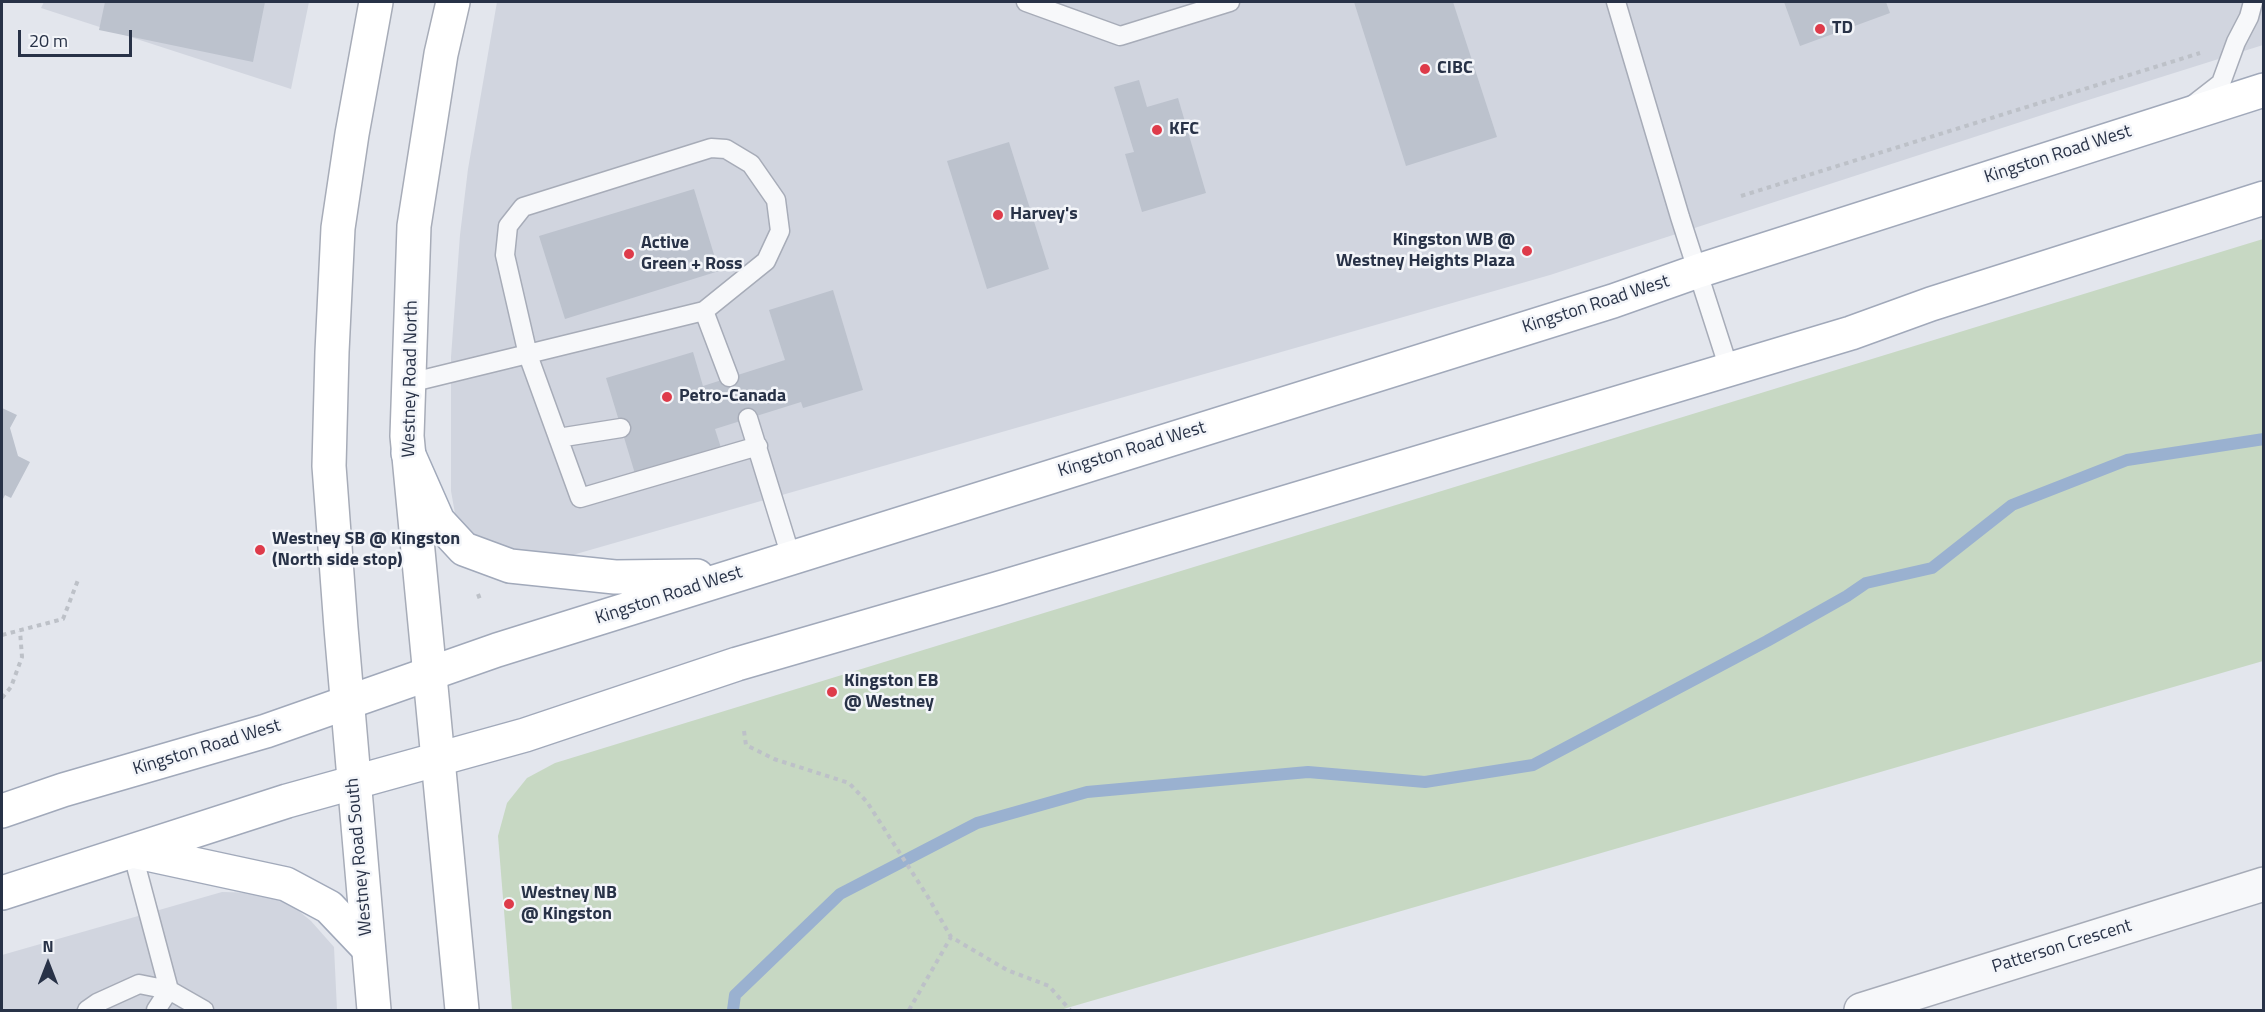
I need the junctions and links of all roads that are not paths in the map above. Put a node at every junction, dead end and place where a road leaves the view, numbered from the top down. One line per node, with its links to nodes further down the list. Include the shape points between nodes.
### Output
1 (376, 2): 24 (main road, via 338,228 332,352 330,466)
2 (453, 2): 15 (main road, Westney Road North, via 414,226)
3 (1026, 2): 4 (lane, via 1120,36)
4 (1230, 2)
5 (1616, 2): 10 (lane)
6 (2253, 2): 8 (lane, via 2221,82)
7 (2264, 90): 8 (main road, Kingston Road West)
8 (2179, 117): 10 (main road, Kingston Road West)
9 (2264, 198): 13 (main road)
10 (1698, 271): 13 (lane); 21 (main road, Kingston Road West, via 1613,301)
11 (704, 311): 12 (lane); 12 (lane, via 766,261 780,231 776,200 751,164 726,149 711,148 523,207 508,226 505,255); 14 (lane)
12 (528, 355): 15 (lane); 18 (lane)
13 (1729, 369): 25 (main road, via 737,664 525,735)
14 (729, 377)
15 (409, 383): 20 (main road, Westney Road North)
16 (748, 418): 19 (lane)
17 (621, 428): 18 (lane)
18 (558, 438): 19 (lane, via 580,498)
19 (758, 446): 21 (lane)
20 (408, 453): 22 (main road, via 438,521 464,549 510,566 615,577); 23 (main road, Westney Road North)
21 (791, 557): 22 (main road, Kingston Road West)
22 (732, 575): 23 (main road, Kingston Road West)
23 (428, 675): 24 (main road, Kingston Road West); 25 (main road, Westney Road North)
24 (348, 703): 26 (main road, Westney Road South); 27 (main road, Kingston Road West)
25 (437, 759): 26 (main road); 37 (main road)
26 (354, 782): 28 (main road); 31 (main road, Westney Road South)
27 (2, 811)
28 (132, 851): 30 (main road); 31 (main road, via 286,884 329,908); 32 (lane)
29 (2264, 884): 38 (street, Patterson Crescent)
30 (2, 893)
31 (368, 948): 36 (main road, Westney Road South)
32 (169, 990): 33 (lane); 34 (lane, via 139,984); 35 (lane)
33 (203, 1010)
34 (87, 1011)
35 (156, 1011)
36 (374, 1011)
37 (462, 1011)
38 (1861, 1011)

